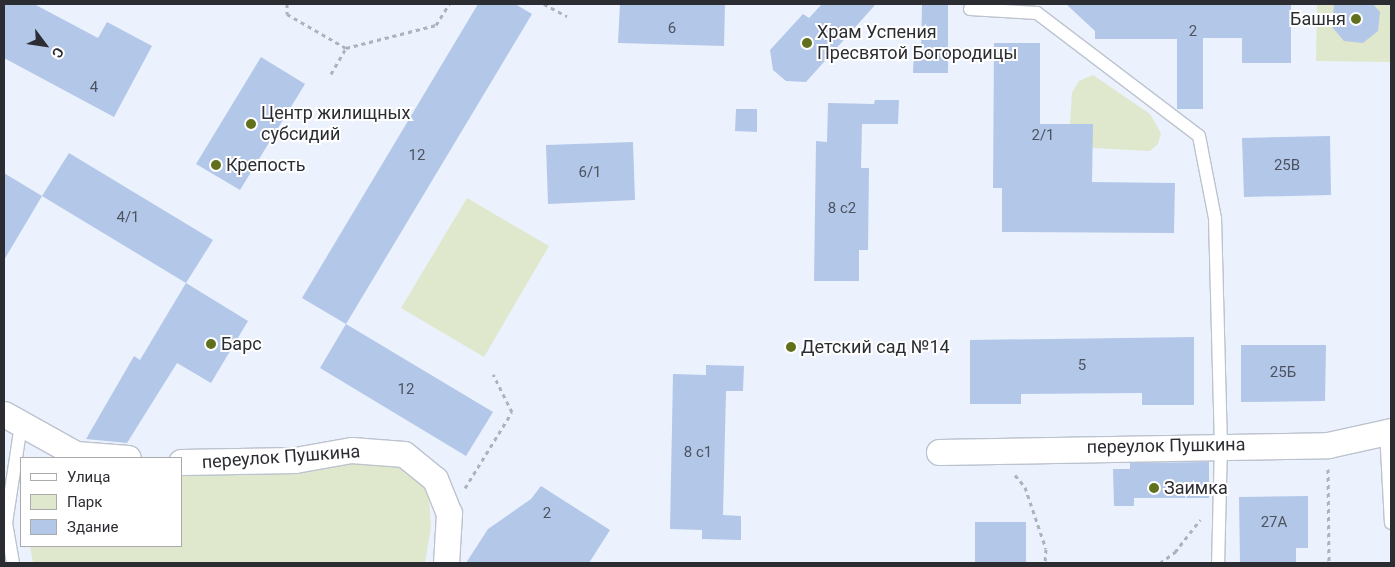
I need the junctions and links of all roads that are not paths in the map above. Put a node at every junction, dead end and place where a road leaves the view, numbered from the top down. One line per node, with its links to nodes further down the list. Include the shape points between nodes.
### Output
1 (970, 9): 4 (lane, via 1037,13 1199,136 1215,218)
2 (12, 420): 6 (street, via 76,454); 9 (lane, via 6,523)
3 (1389, 431): 4 (street, переулок Пушкина, via 1328,445); 8 (lane)
4 (1221, 444): 5 (street, переулок Пушкина); 11 (lane)
5 (939, 452)
6 (115, 457)
7 (182, 462): 10 (street, переулок Пушкина, via 295,460 352,450 404,454 435,479 449,513)
8 (1391, 523)
9 (13, 563)
10 (446, 563)
11 (1218, 563)

